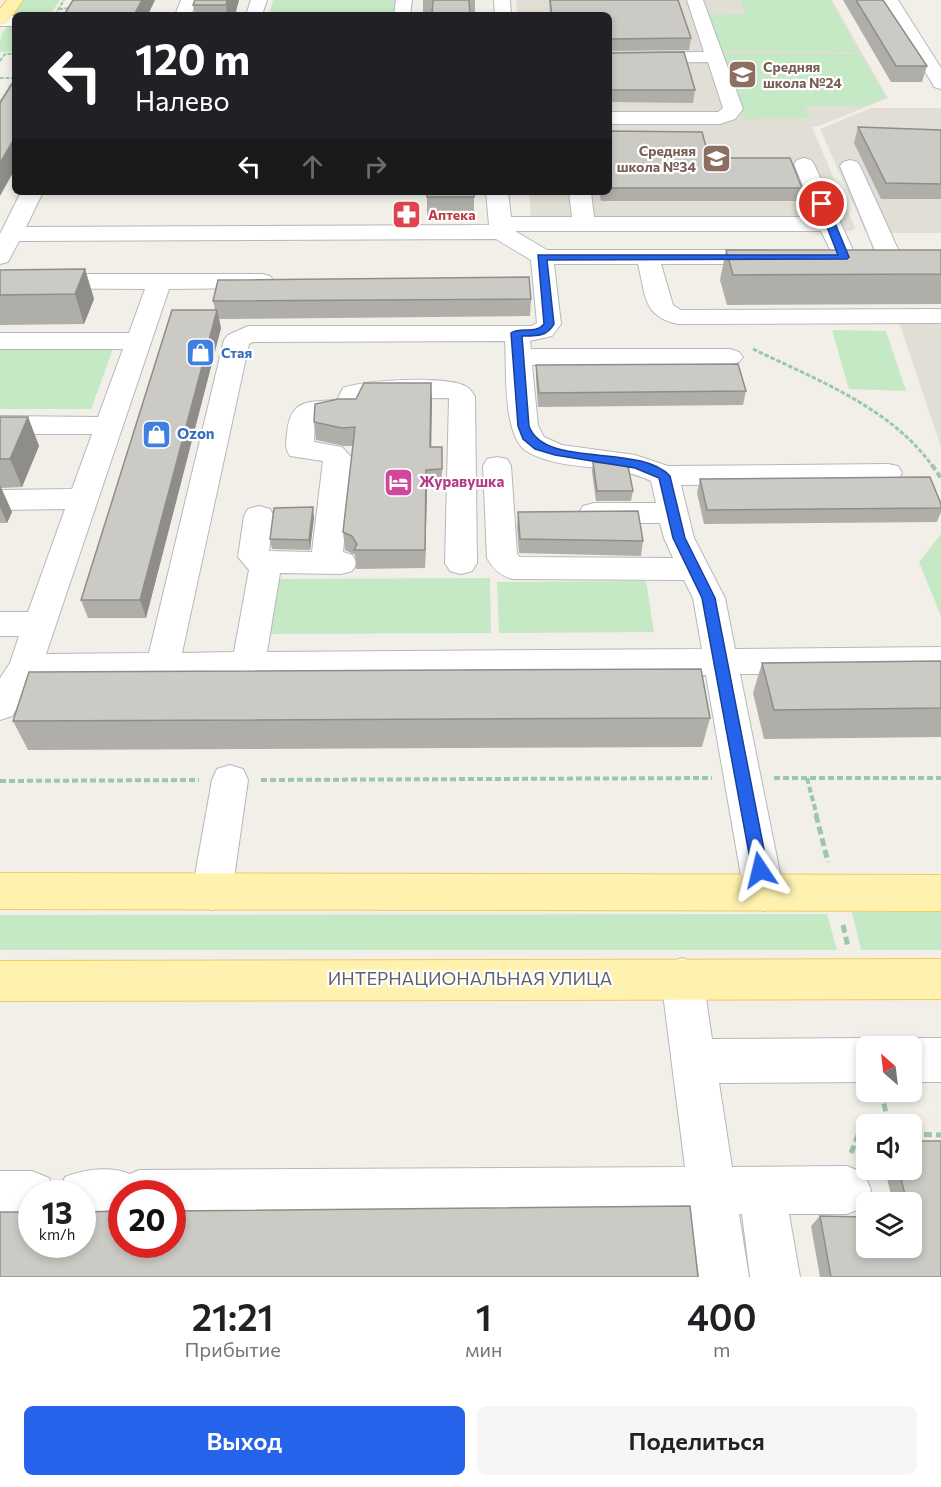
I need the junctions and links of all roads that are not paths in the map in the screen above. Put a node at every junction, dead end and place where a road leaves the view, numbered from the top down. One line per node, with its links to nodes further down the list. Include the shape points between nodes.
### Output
1 (15, 0): 4 (main road)
2 (695, 0): 5 (lane)
3 (890, 0): 7 (lane)
4 (0, 21)
5 (715, 57): 6 (lane); 8 (lane, via 733,109 728,115)
6 (612, 58)
7 (941, 83)
8 (612, 118)
9 (804, 164): 15 (lane)
10 (850, 166): 22 (lane, via 901,258)
11 (31, 195): 17 (lane)
12 (497, 195): 16 (lane)
13 (580, 195): 14 (lane)
14 (585, 224): 15 (lane); 16 (lane)
15 (831, 224): 22 (lane)
16 (500, 228): 17 (lane); 23 (lane)
17 (12, 234): 19 (lane)
18 (647, 256): 20 (lane); 23 (lane); 27 (lane, via 661,307 678,316)
19 (0, 257)
20 (786, 257)
21 (821, 257): 22 (lane)
22 (844, 257)
23 (535, 272): 30 (lane, via 549,324 546,330)
24 (0, 281): 26 (lane)
25 (287, 281): 26 (lane)
26 (159, 282): 29 (lane)
27 (941, 316)
28 (0, 341): 29 (lane)
29 (138, 341): 33 (lane)
30 (518, 345): 31 (lane); 34 (lane, via 524,426 527,436); 53 (lane, via 248,334 237,340)
31 (740, 352)
32 (0, 425): 33 (lane)
33 (109, 426): 39 (lane)
34 (539, 446): 35 (lane); 38 (lane, via 555,452 638,464)
35 (497, 466): 36 (lane); 46 (lane, via 511,513 502,558 512,568)
36 (461, 467): 44 (lane); 45 (lane, via 462,397 455,390 363,390 352,394 345,407 306,413 302,417 300,450 332,453 338,458 334,563)
37 (888, 473): 38 (lane)
38 (664, 476): 42 (lane)
39 (83, 499): 40 (lane); 48 (lane)
40 (0, 500)
41 (569, 513): 42 (lane)
42 (673, 513): 46 (lane, via 679,538)
43 (260, 516): 45 (lane, via 253,556)
44 (461, 563)
45 (266, 564): 51 (lane)
46 (694, 569): 50 (lane, via 709,598)
47 (0, 624): 48 (lane)
48 (40, 624): 52 (lane)
49 (941, 660): 50 (lane)
50 (722, 663): 51 (lane); 58 (lane)
51 (248, 666): 53 (lane)
52 (26, 667): 53 (lane); 54 (lane)
53 (162, 667)
54 (0, 706)
55 (230, 780): 57 (lane)
56 (0, 891): 57 (main road)
57 (212, 892): 58 (main road)
58 (764, 893): 59 (main road)
59 (941, 893)
60 (682, 978): 61 (main road, ИНТЕРНАЦИОНАЛЬНАЯ УЛИЦА); 62 (main road, ИНТЕРНАЦИОНАЛЬНАЯ УЛИЦА); 66 (lane)
61 (941, 979)
62 (0, 981)
63 (856, 1060): 66 (lane)
64 (922, 1060): 65 (lane)
65 (941, 1060)
66 (693, 1061): 68 (lane)
67 (848, 1190): 69 (lane)
68 (712, 1191): 69 (lane); 71 (lane); 73 (lane)
69 (762, 1191): 74 (lane)
70 (18, 1194): 72 (lane)
71 (186, 1194)
72 (0, 1195)
73 (724, 1277)
74 (775, 1277)

